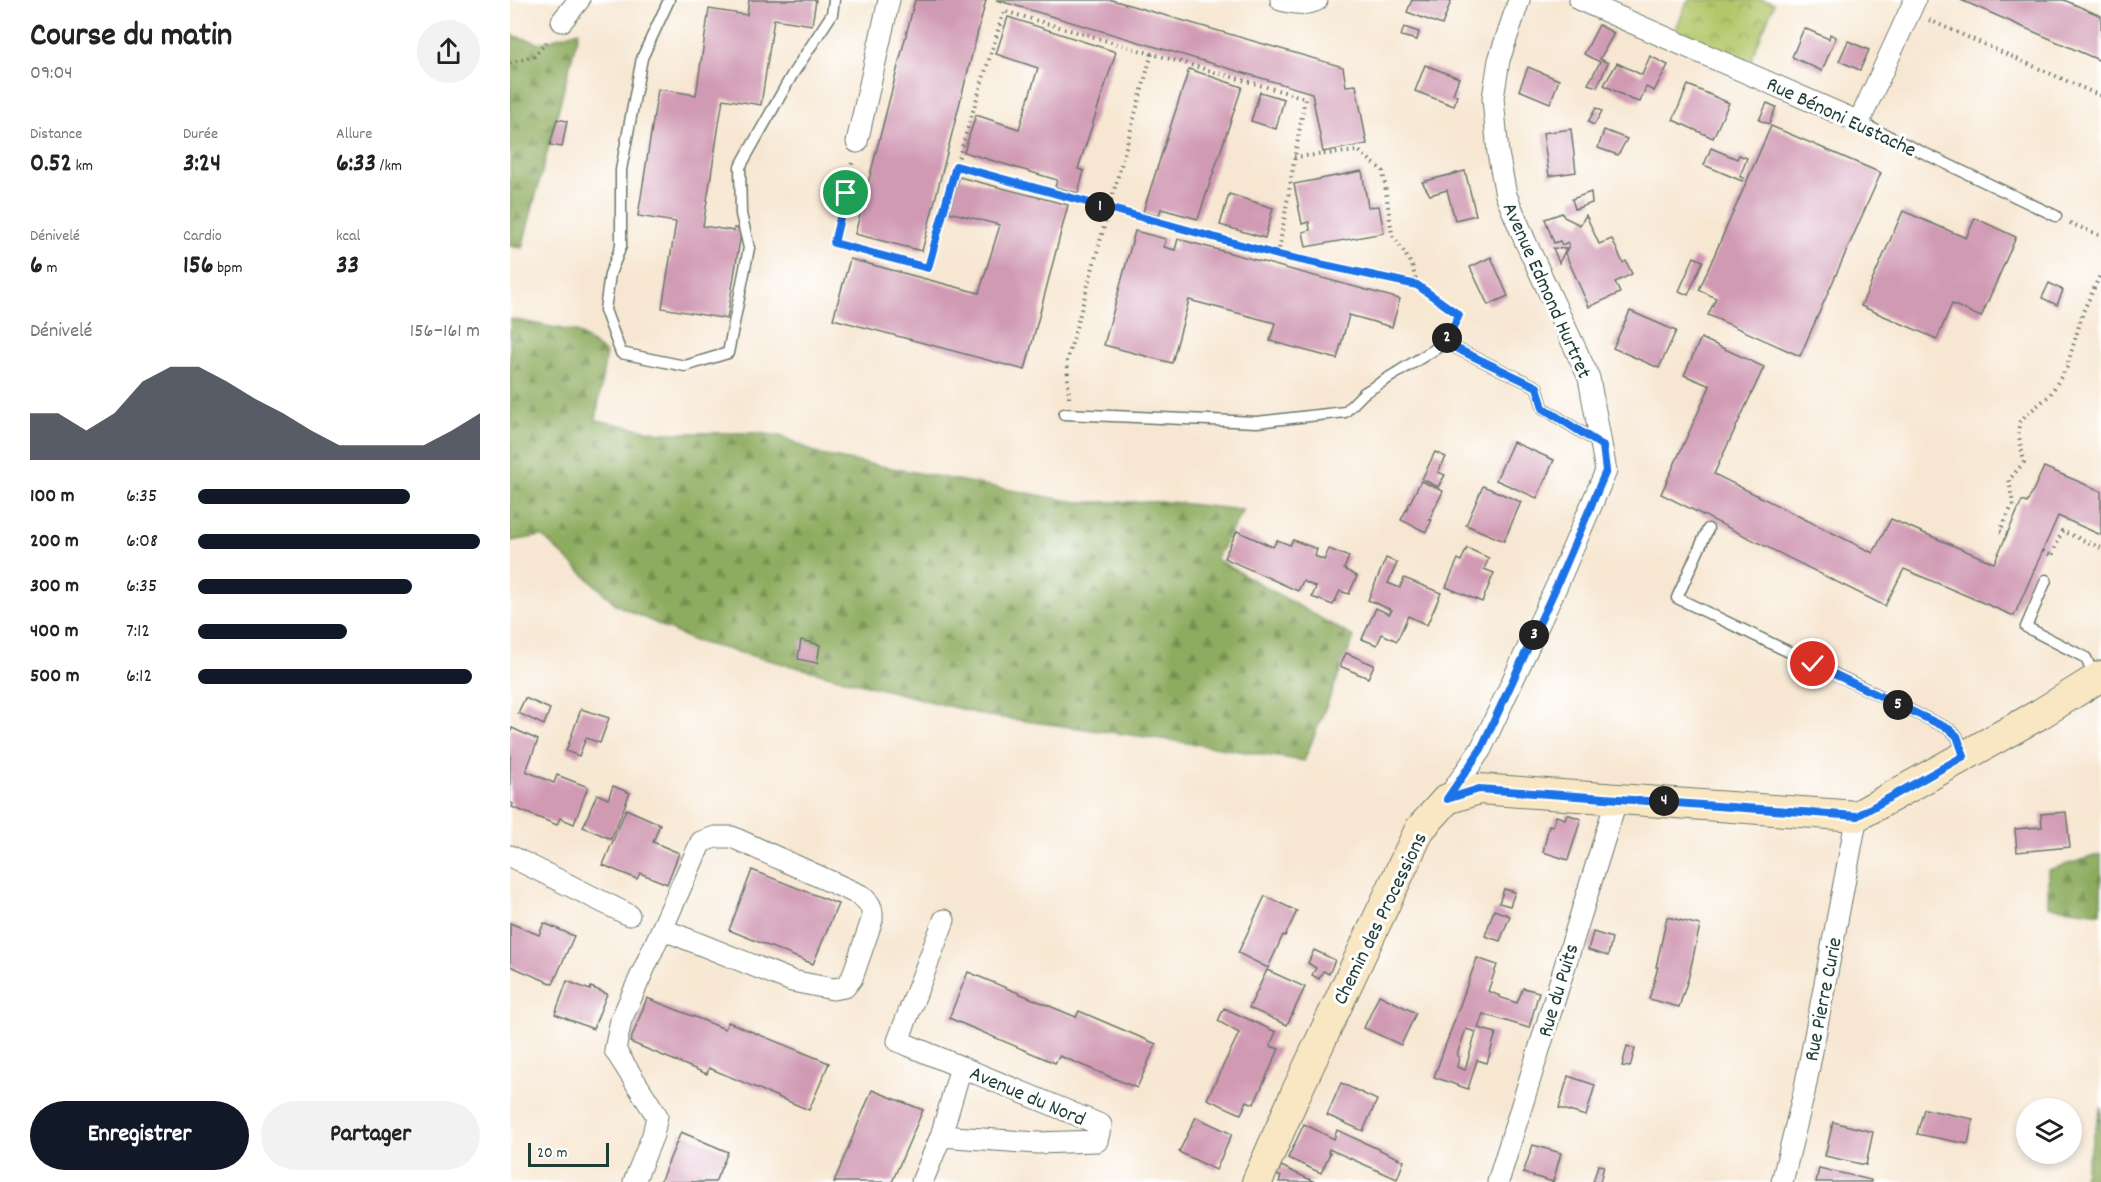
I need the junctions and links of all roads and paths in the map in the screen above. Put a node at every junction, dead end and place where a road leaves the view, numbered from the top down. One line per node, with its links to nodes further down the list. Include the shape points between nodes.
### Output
1 (570, 0): 11 (street)
2 (579, 0): 11 (street)
3 (669, 0): 4 (lane, via 642,58 621,170 621,246 610,274 605,309 621,353 685,366 728,353 749,248 741,214 740,167 832,14)
4 (834, 0)
5 (889, 0): 16 (street)
6 (1281, 0): 9 (street, via 1297,4)
7 (1519, 0): 27 (street, Avenue Edmond Hurtret, via 1499,60 1493,98 1498,153 1506,195 1589,378)
8 (1580, 0): 15 (street, Rue Bénoni Eustache)
9 (1315, 1)
10 (1912, 6): 14 (path); 15 (street)
11 (562, 21): 13 (path, via 534,56)
12 (1152, 53): 17 (path, via 1305,98); 18 (path, via 1004,11); 19 (path)
13 (510, 63)
14 (2101, 96)
15 (1859, 122): 20 (lane, Rue Bénoni Eustache)
16 (857, 142): 18 (path, via 834,243 928,268)
17 (1294, 157): 22 (path); 24 (path, via 1359,151 1383,171 1392,234 1412,265)
18 (956, 166): 19 (path)
19 (1108, 209): 22 (path); 26 (path, via 1067,361 1069,398)
20 (2056, 216): 21 (path)
21 (2101, 236)
22 (1278, 255): 24 (path)
23 (2101, 273): 29 (path, via 2083,312 2067,367 2050,395 2020,422 2024,462 2009,480 2013,504 2000,531)
24 (1417, 285): 25 (path, via 1459,315)
25 (1445, 343): 26 (lane, via 1364,393 1345,412 1257,422); 27 (lane, via 1537,387 1543,408)
26 (1064, 414)
27 (1603, 446): 36 (street, Avenue Edmond Hurtret, via 1606,471 1557,585 1481,749)
28 (1708, 530): 34 (lane, via 1677,598 1949,729 1957,736)
29 (2007, 534)
30 (2101, 548): 31 (path, via 2062,531 2052,556)
31 (2043, 551)
32 (2046, 580): 33 (lane, via 2026,627 2086,658)
33 (2098, 678): 34 (street)
34 (1964, 756): 37 (street)
35 (1617, 798): 36 (street, via 1479,789); 37 (street); 47 (street, Rue du Puits)
36 (1447, 799): 46 (street, Chemin des Processions, via 1420,829)
37 (1857, 816): 48 (street, Rue Pierre Curie, via 1804,1093)
38 (510, 856): 39 (street)
39 (629, 915)
40 (944, 920): 42 (street, Avenue du Nord, via 898,1041)
41 (662, 929): 41 (street, via 792,981 833,989 845,987 852,978 873,910 860,895 732,837 715,837 700,842); 44 (street, via 621,1020 615,1050 657,1116)
42 (961, 1067): 43 (street, Avenue du Nord); 43 (street, Avenue du Nord, via 1101,1125 1097,1141 1037,1143)
43 (941, 1136): 45 (street, Avenue du Nord)
44 (634, 1182)
45 (922, 1182)
46 (1257, 1182)
47 (1498, 1182)
48 (1782, 1182)

